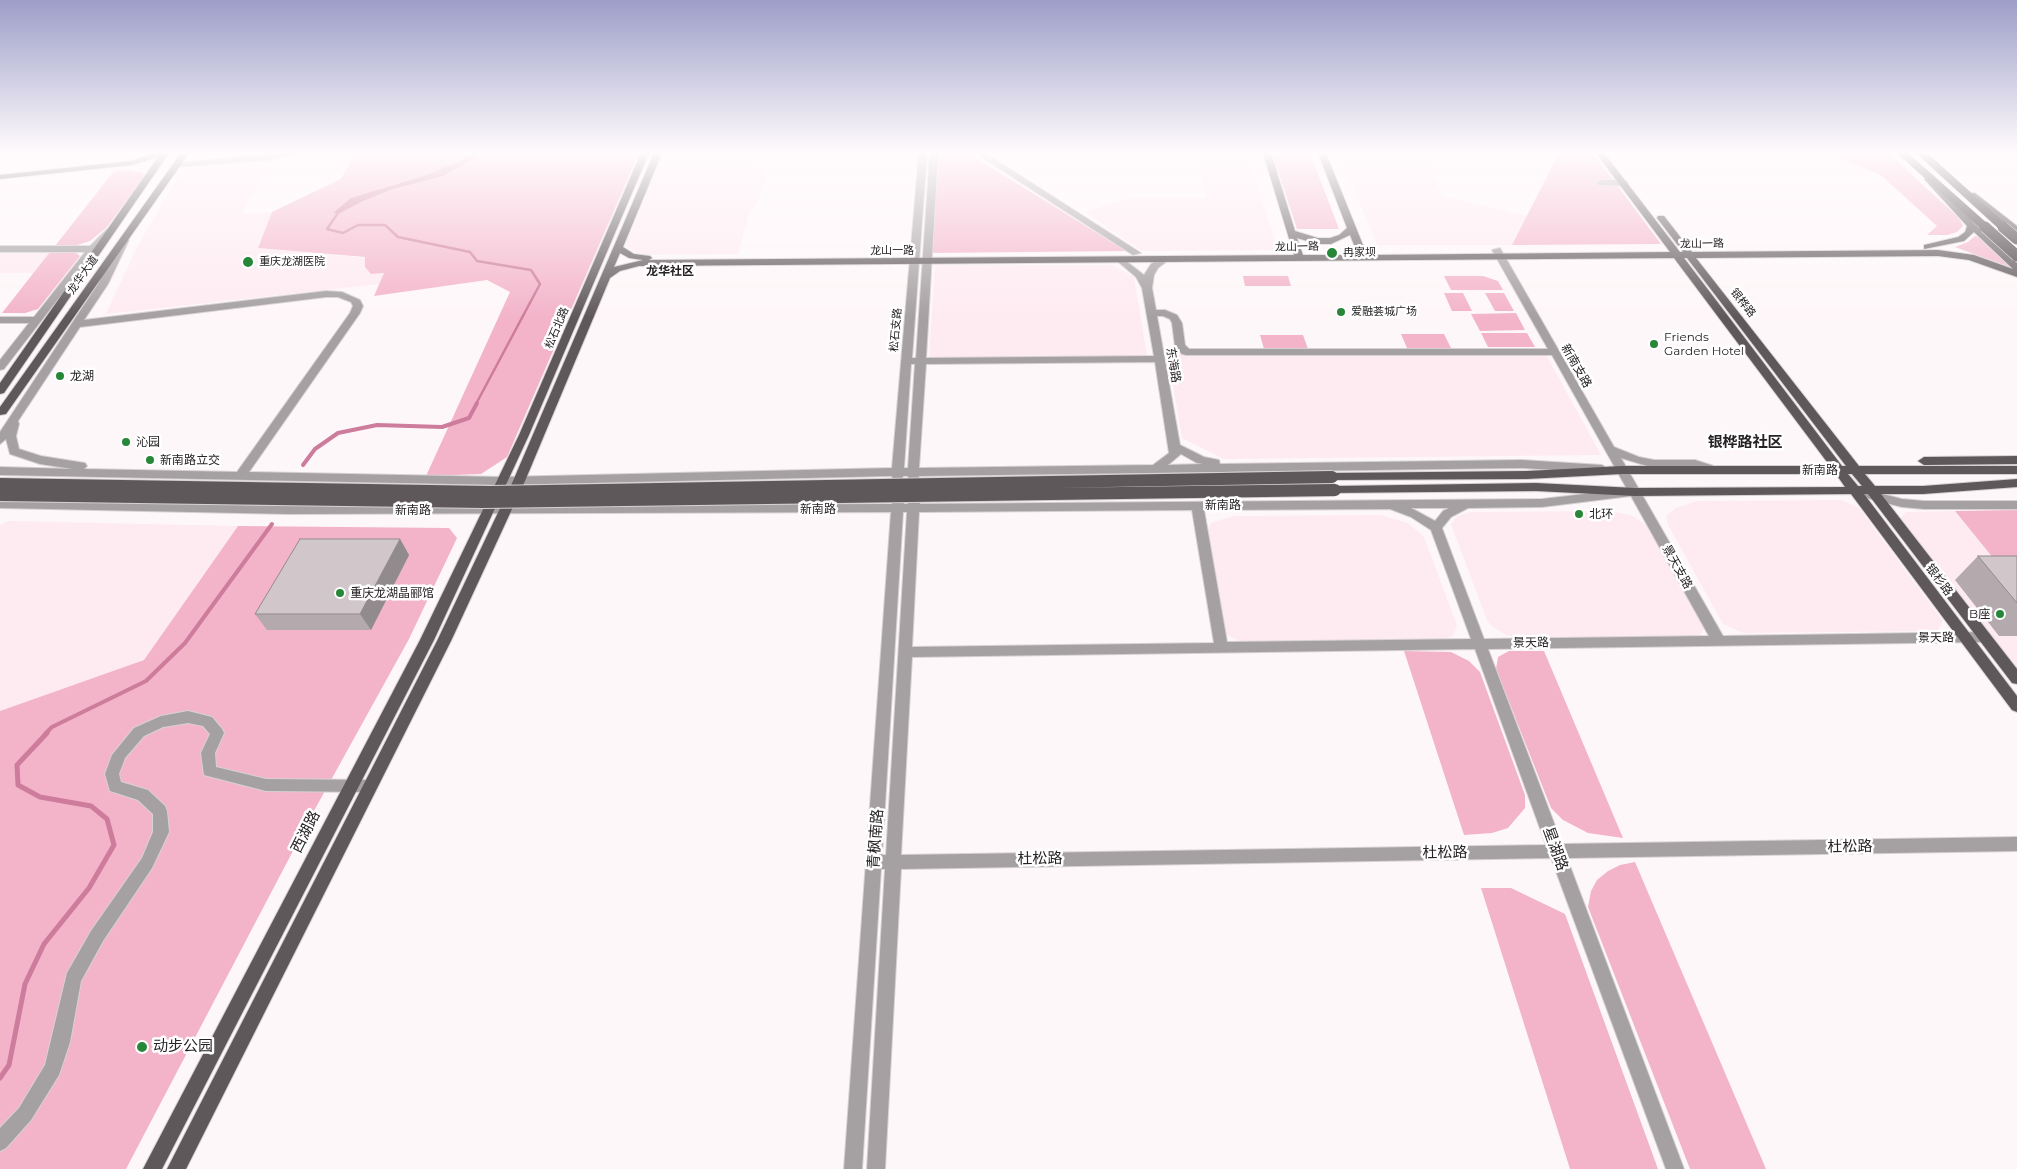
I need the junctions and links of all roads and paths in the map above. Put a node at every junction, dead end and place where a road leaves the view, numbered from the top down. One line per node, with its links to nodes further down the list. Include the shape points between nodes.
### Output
1 (129, 208): 15 (main road, 龙华大道)
2 (147, 208): 21 (main road, 龙华大道)
3 (621, 208): 69 (main road, 松石北路)
4 (634, 208): 23 (main road, 松石北路)
5 (919, 208): 32 (street, 松石支路)
6 (931, 208): 33 (street)
7 (1065, 208): 27 (street)
8 (1283, 208): 20 (main road)
9 (1344, 208): 18 (main road)
10 (1645, 208): 26 (main road, 银桦路)
11 (1650, 208): 26 (main road, 银桦路)
12 (1955, 208): 17 (main road)
13 (1962, 208): 31 (highway, bridge)
14 (1985, 208): 16 (highway)
15 (120, 220): 25 (street); 49 (main road, 龙华大道)
16 (2005, 224): 19 (main road); 22 (highway, bridge)
17 (1972, 226): 26 (main road, 龙山一路, via 1961,239 1932,247); 36 (main road)
18 (1352, 229): 20 (main road, via 1331,241 1317,241); 30 (main road)
19 (2017, 229)
20 (1291, 233): 29 (main road)
21 (128, 234): 43 (street); 50 (main road, 龙华大道)
22 (2017, 240)
23 (617, 248): 32 (main road, 龙山一路, via 624,254 642,258); 39 (main road, 松石北路)
24 (0, 249): 25 (street)
25 (92, 249): 42 (street)
26 (1682, 252): 28 (main road, 龙山一路); 37 (main road, 龙山一路, via 1938,252 1971,257); 61 (main road, 银桦路); 62 (main road, 银桦路)
27 (1136, 253): 29 (main road, 龙山一路); 33 (main road, 龙山一路)
28 (1498, 253): 30 (main road, 龙山一路); 44 (street, 新南支路)
29 (1298, 255): 30 (main road, 龙山一路); 35 (main road, 龙山一路)
30 (1362, 255)
31 (2017, 256)
32 (915, 259): 33 (main road, 龙山一路); 39 (main road, 龙山一路, via 639,264 617,269); 46 (street, 松石支路)
33 (928, 259): 34 (main road, 龙山一路); 47 (street)
34 (1121, 260): 35 (main road, 龙山一路); 38 (street)
35 (1163, 260): 38 (street)
36 (2017, 268)
37 (2017, 274)
38 (1144, 275): 40 (street, 东海路)
39 (606, 276): 70 (main road, 松石北路)
40 (1151, 313): 44 (street, via 1174,317 1180,346 1186,352); 45 (street, 东海路)
41 (0, 320): 42 (street)
42 (35, 320): 48 (street)
43 (78, 324): 51 (street); 68 (street, via 326,294 339,294 355,300 358,306 356,313)
44 (1554, 352): 55 (street, 新南支路)
45 (1160, 359): 47 (street); 54 (street, 东海路)
46 (906, 361): 47 (street); 66 (street, 松石支路)
47 (920, 361): 67 (street)
48 (0, 367)
49 (0, 391)
50 (2, 412)
51 (16, 417): 52 (street); 53 (street); 65 (street, via 11,436 14,451 40,460)
52 (0, 426)
53 (0, 440)
54 (1175, 447): 57 (street, via 1202,460); 58 (street, via 1174,455)
55 (1609, 448): 59 (street, 新南支路); 60 (street, via 1654,464 1695,464)
56 (2017, 460): 62 (main road, via 1896,461)
57 (1234, 467): 58 (street, 新南路); 59 (street, 新南路, via 1522,464)
58 (1156, 468): 67 (street, 新南路)
59 (1622, 470): 60 (main road, 新南路); 72 (main road, 新南路, bridge, via 1527,475 490,492); 76 (street, 新南支路)
60 (1714, 470): 61 (main road, 新南路)
61 (1839, 470): 62 (main road, 新南路); 73 (main road, 银杉路)
62 (1855, 470): 63 (main road, 新南路); 77 (main road, 银杉路)
63 (2017, 470)
64 (0, 471): 65 (street, 新南路)
65 (108, 472): 68 (street, 新南路)
66 (896, 472): 67 (street, 新南路); 70 (street, 新南路); 84 (street, 松石支路)
67 (912, 472): 85 (street)
68 (240, 476): 69 (street, 新南路)
69 (502, 481): 70 (street, 新南路); 86 (main road, 松石北路)
70 (519, 481): 87 (main road, 松石北路)
71 (2017, 483): 74 (main road)
72 (0, 484)
73 (1855, 490): 76 (main road, 新南路); 77 (street); 90 (main road, 银杉路)
74 (1922, 490): 75 (main road); 77 (main road)
75 (2017, 490)
76 (1635, 492): 78 (main road, 新南路, bridge, via 1536,488 483,502); 79 (street, 新南路, via 1542,503); 91 (street, 景天支路)
77 (1874, 494): 82 (street, via 1924,505); 89 (main road, 银杉路)
78 (0, 495)
79 (1466, 503): 80 (street, 新南路); 88 (street, via 1447,514)
80 (1389, 504): 81 (street, 新南路); 88 (street, via 1415,514)
81 (1197, 505): 85 (street, 新南路); 93 (street)
82 (2017, 505)
83 (0, 506): 86 (street, 新南路)
84 (898, 508): 85 (street, 新南路); 87 (street, 新南路); 101 (street, 青枫南路)
85 (915, 508): 94 (street, 青枫南路)
86 (489, 511): 87 (street, 新南路); 97 (main road, 西湖路, via 427,640)
87 (505, 511): 98 (main road, via 444,641)
88 (1436, 528): 92 (street, 星湖路)
89 (1984, 637): 90 (street, 景天路); 95 (main road, 银杉路)
90 (1965, 638): 91 (street, 景天路); 96 (main road, 银杉路)
91 (1719, 641): 92 (street, 景天路)
92 (1478, 643): 93 (street, 景天路); 100 (street, 星湖路)
93 (1221, 646): 94 (street, 景天路)
94 (906, 652): 102 (street, 青枫南路)
95 (2017, 679)
96 (2017, 706)
97 (350, 785): 98 (street); 103 (street, via 266,786 209,771 208,753 217,733 207,721 188,717 161,722 140,732 119,755 112,774 115,787 142,795 160,811 161,832 147,863 97,936 73,979 61,1042 52,1069 25,1114); 104 (main road, 西湖路)
98 (369, 786): 105 (main road)
99 (2017, 844): 100 (street, 杜松路)
100 (1556, 852): 102 (street, 杜松路); 108 (street, 星湖路)
101 (874, 862): 102 (street, 杜松路); 106 (street, 青枫南路)
102 (894, 862): 107 (street, 青枫南路)
103 (0, 1142)
104 (152, 1169)
105 (176, 1169)
106 (853, 1169)
107 (876, 1169)
108 (1675, 1169)

